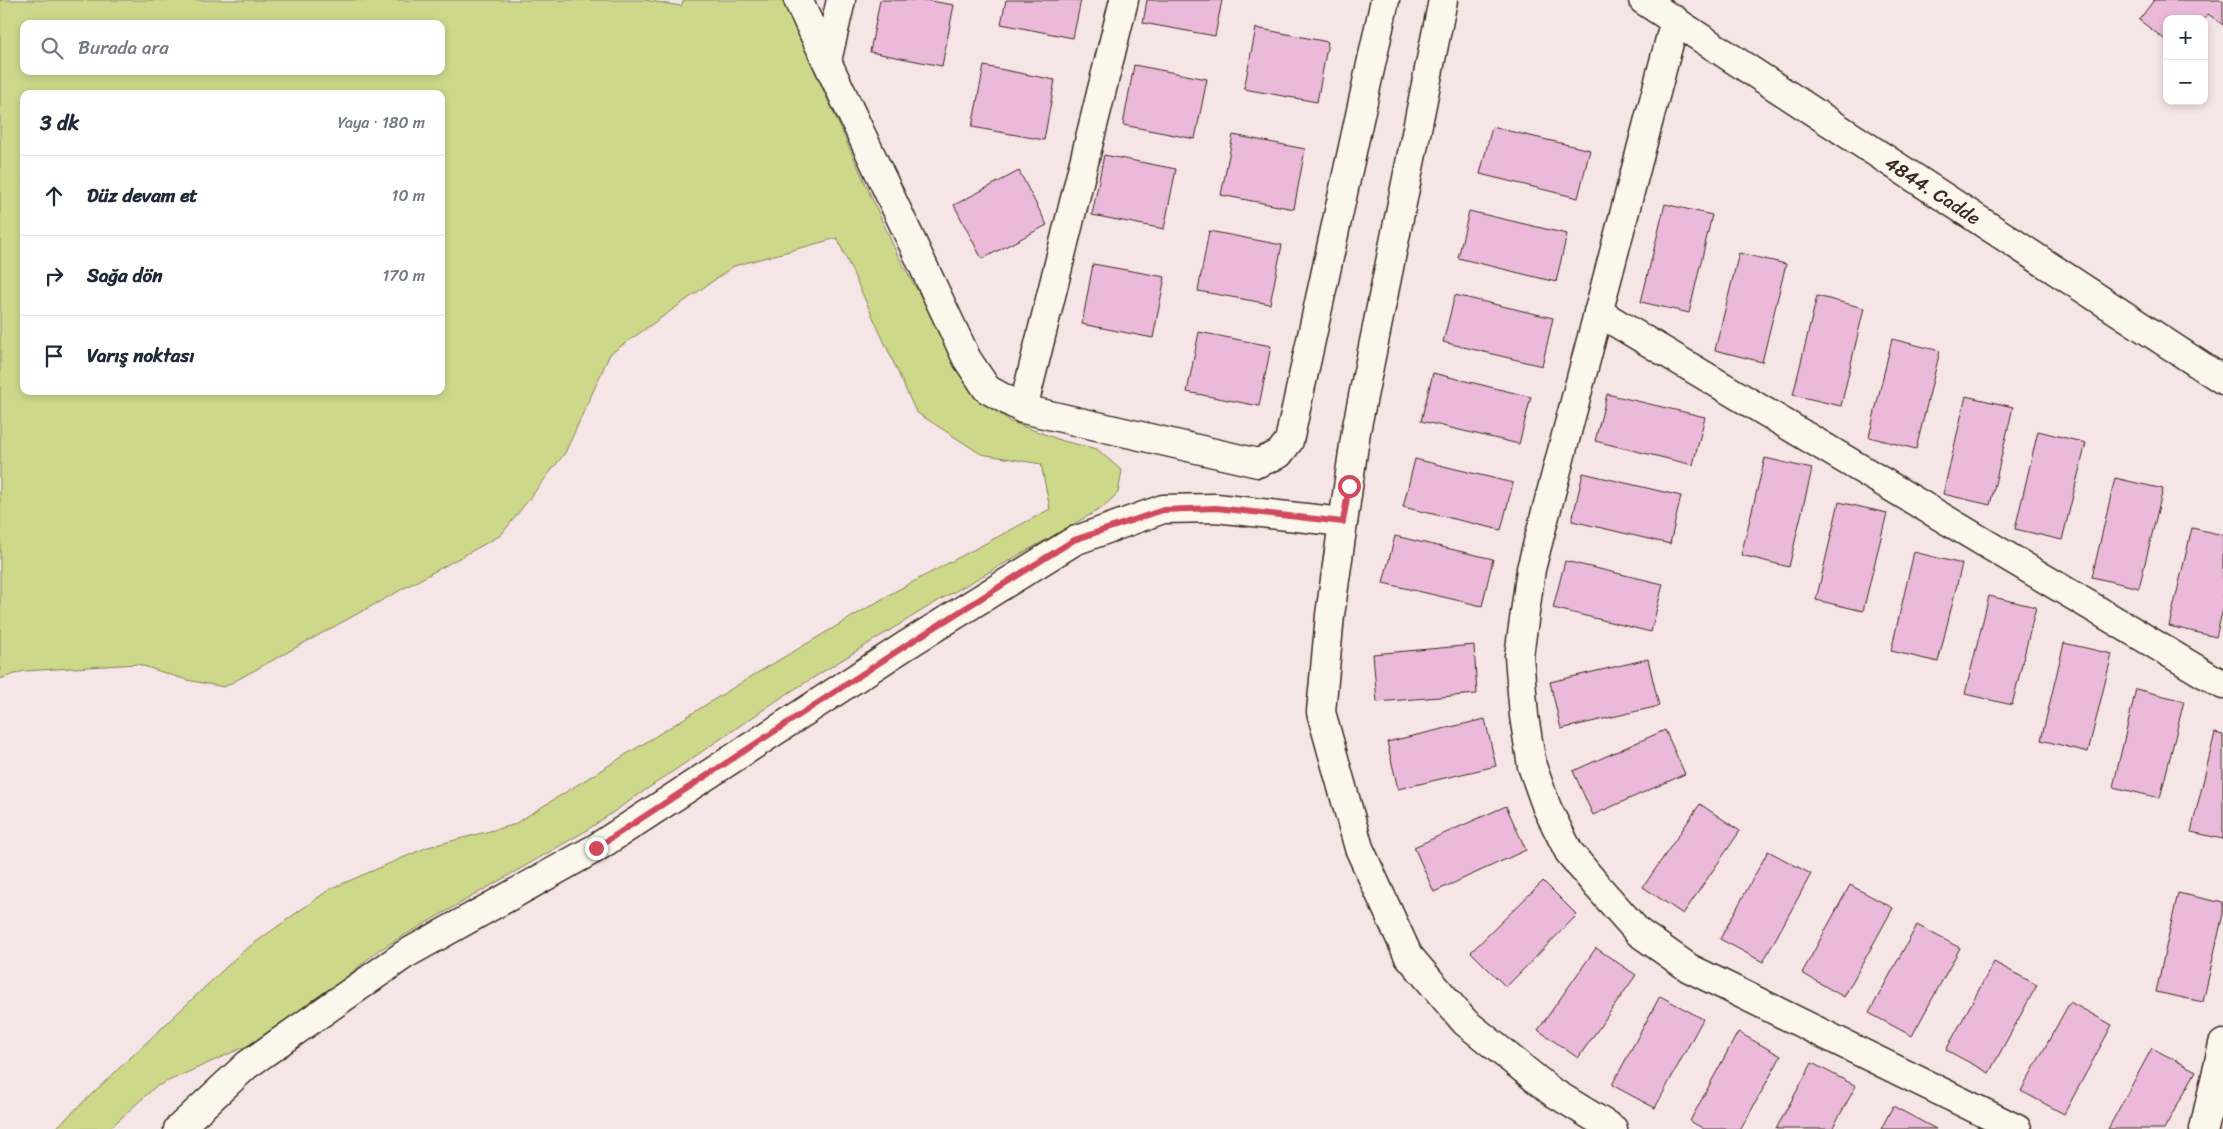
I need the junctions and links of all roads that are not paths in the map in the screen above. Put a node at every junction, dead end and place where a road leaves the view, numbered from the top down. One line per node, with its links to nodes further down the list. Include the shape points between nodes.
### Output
1 (798, 0): 8 (street)
2 (841, 0): 8 (street)
3 (1124, 0): 11 (street)
4 (1385, 0): 11 (street, via 1288,441 1279,454 1258,463)
5 (1443, 0): 12 (street, via 1356,431)
6 (1643, 0): 7 (street, 4844. Cadde)
7 (1675, 20): 9 (street); 10 (street, 4844. Cadde)
8 (827, 61): 11 (street, via 967,359 986,389)
9 (1598, 312): 13 (street); 17 (street, via 1532,569 1520,656 1524,716 1532,766 1547,808 1569,852 1638,932 1689,968)
10 (2223, 380)
11 (1023, 409)
12 (1343, 522): 15 (street, via 1216,508 1163,510 1074,540 596,848 404,955 247,1065); 16 (street, via 1321,712 1359,848 1408,955 1465,1022 1551,1091)
13 (2223, 685)
14 (2223, 1044): 18 (street)
15 (178, 1129)
16 (1613, 1129)
17 (2017, 1129)
18 (2204, 1129)

